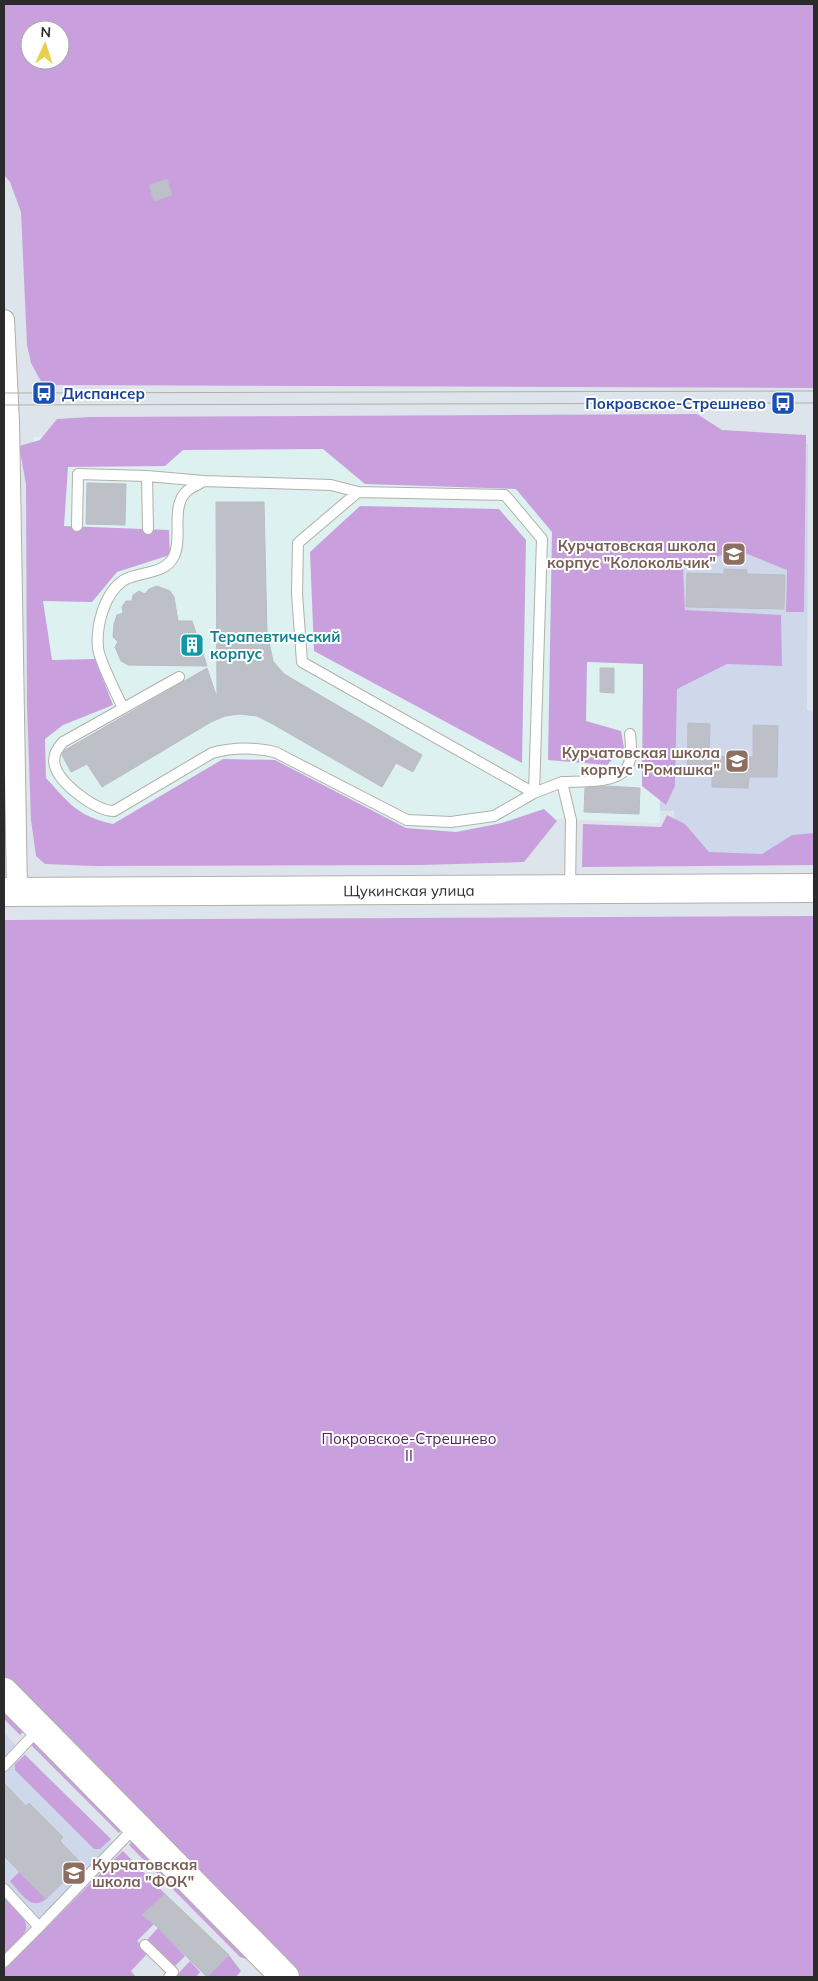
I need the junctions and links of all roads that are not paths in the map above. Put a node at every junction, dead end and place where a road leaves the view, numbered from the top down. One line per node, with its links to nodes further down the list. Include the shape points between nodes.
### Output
1 (4, 320): 2 (street)
2 (4, 324): 15 (street, via 9,422)
3 (147, 476): 4 (lane); 6 (lane, via 78,474); 7 (lane)
4 (204, 481): 5 (lane, via 331,485); 9 (lane, via 187,491 179,502 176,548 170,564 124,580 109,596 100,622 98,650)
5 (358, 492): 12 (lane, via 505,495 542,539); 12 (lane, via 298,543 297,594 302,662)
6 (77, 526)
7 (148, 529)
8 (179, 676): 9 (lane)
9 (123, 708): 12 (lane, via 63,742 55,753 54,765 60,777 105,811 114,811 212,753 228,748 275,752 407,820 451,822 494,816)
10 (630, 734): 11 (lane, via 631,753 626,769 612,779)
11 (562, 782): 12 (lane); 13 (lane, via 571,820)
12 (534, 794)
13 (570, 888): 14 (main road, Щукинская улица); 15 (main road, Щукинская улица)
14 (814, 888)
15 (10, 892)
16 (4, 1692): 17 (main road)
17 (39, 1728): 18 (lane); 19 (main road)
18 (4, 1766)
19 (136, 1826): 21 (lane); 24 (main road)
20 (4, 1889): 21 (lane)
21 (39, 1927): 23 (lane)
22 (145, 1945): 25 (lane, via 173,1972)
23 (4, 1962)
24 (283, 1976)
25 (169, 1977)

